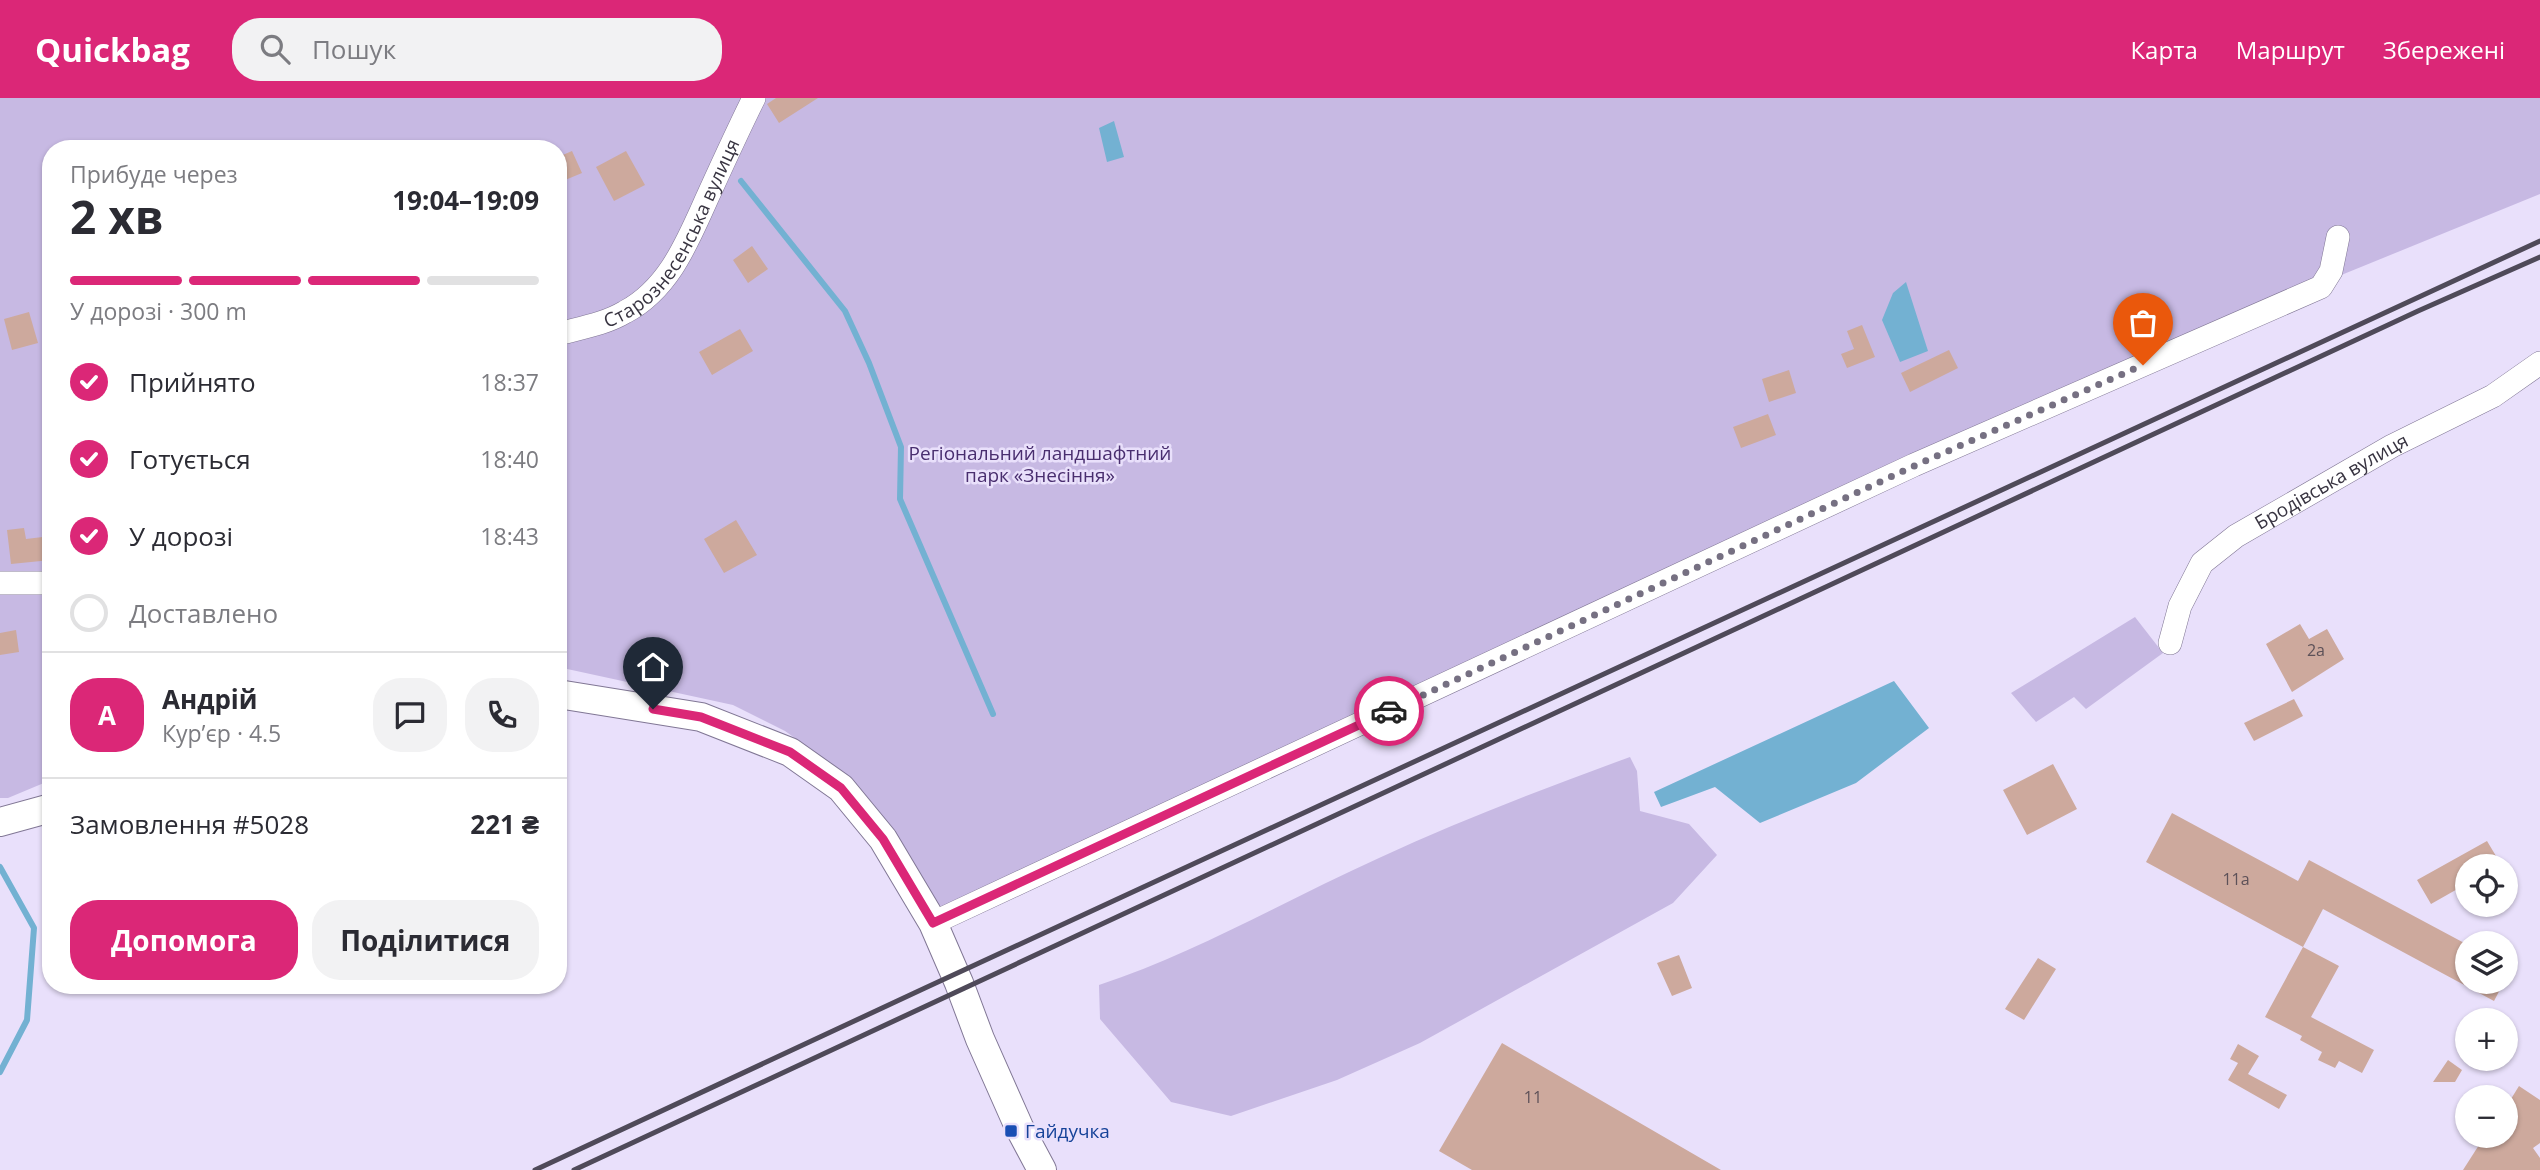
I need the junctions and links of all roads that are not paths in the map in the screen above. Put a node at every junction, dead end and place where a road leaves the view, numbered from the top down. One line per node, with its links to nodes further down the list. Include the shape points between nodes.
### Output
1 (754, 98): 3 (street, Старознесенська вулиця, via 685,249 667,275 622,314)
2 (2338, 237): 11 (street, via 2331,271 2321,287 1901,471)
3 (567, 332)
4 (2540, 363): 7 (street, Бродівська вулиця, via 2493,396 2392,446 2236,536 2202,563 2180,606)
5 (0, 583): 6 (street)
6 (42, 583)
7 (2170, 643)
8 (567, 695): 11 (main road, via 701,717 790,752 841,788 883,839)
9 (42, 810): 10 (main road)
10 (0, 822)
11 (933, 923): 12 (main road, via 1013,1114)
12 (1042, 1170)

